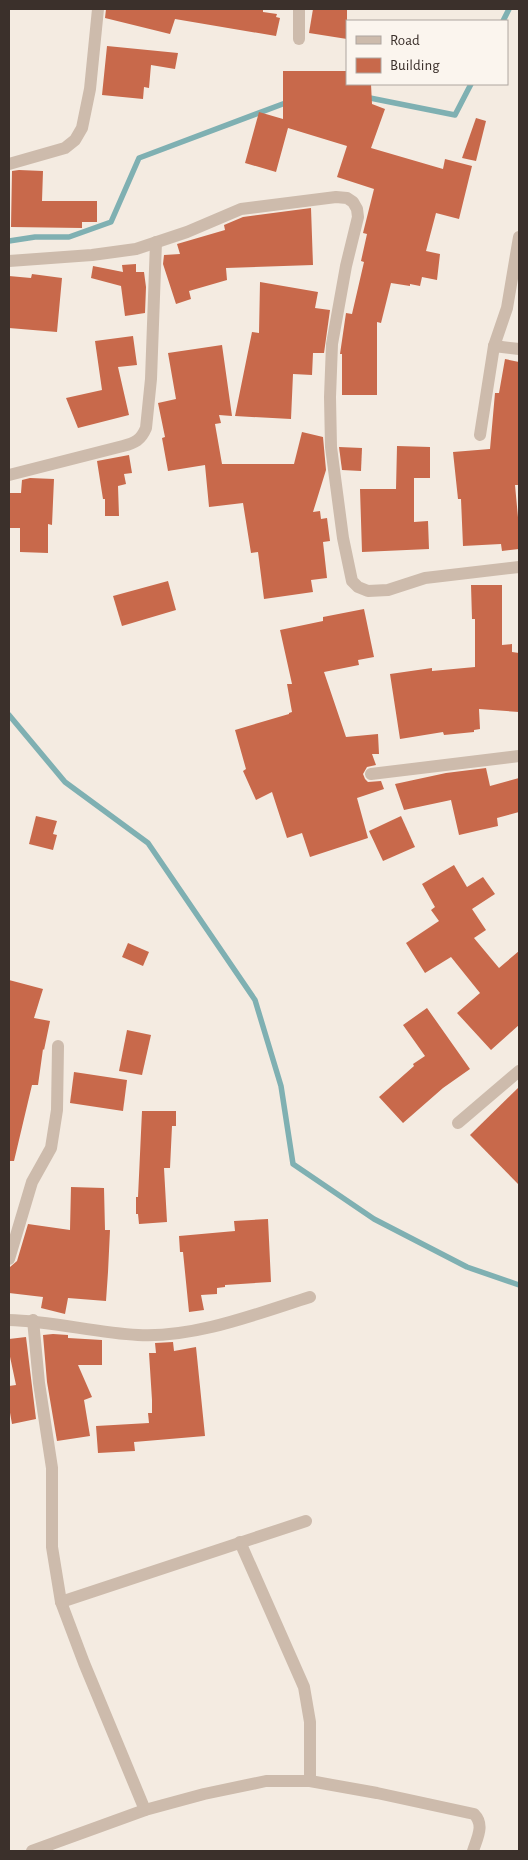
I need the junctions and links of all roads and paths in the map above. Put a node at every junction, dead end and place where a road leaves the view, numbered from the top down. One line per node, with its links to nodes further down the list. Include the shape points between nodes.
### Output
1 (98, 9): 4 (street, via 90,89 82,128 65,148)
2 (299, 9): 3 (street)
3 (299, 39)
4 (9, 164)
5 (519, 236): 8 (street, via 506,308)
6 (156, 242): 7 (street, via 136,249); 11 (street, via 151,379 143,435 138,442); 12 (street, via 241,209 336,197 353,202 358,208 358,217 332,344 330,397 331,447 352,581 368,591 388,590 425,578)
7 (9, 261)
8 (494, 346): 9 (street); 10 (street)
9 (519, 349)
10 (480, 435)
11 (9, 475)
12 (519, 567)
13 (519, 756): 14 (street)
14 (371, 774)
15 (58, 1046): 18 (street, via 57,1110 51,1148 32,1182)
16 (519, 1071): 17 (street)
17 (458, 1123)
18 (9, 1259)
19 (310, 1298): 21 (street, via 227,1323 178,1333 139,1335)
20 (9, 1320): 21 (street)
21 (33, 1320): 24 (street, via 52,1468 52,1547)
22 (306, 1521): 23 (street)
23 (240, 1542): 24 (street); 25 (street, via 304,1687 310,1722)
24 (61, 1602): 26 (street)
25 (310, 1781): 26 (street, via 266,1781); 28 (street, via 474,1814 481,1825)
26 (145, 1810): 27 (street)
27 (32, 1851)
28 (473, 1851)

